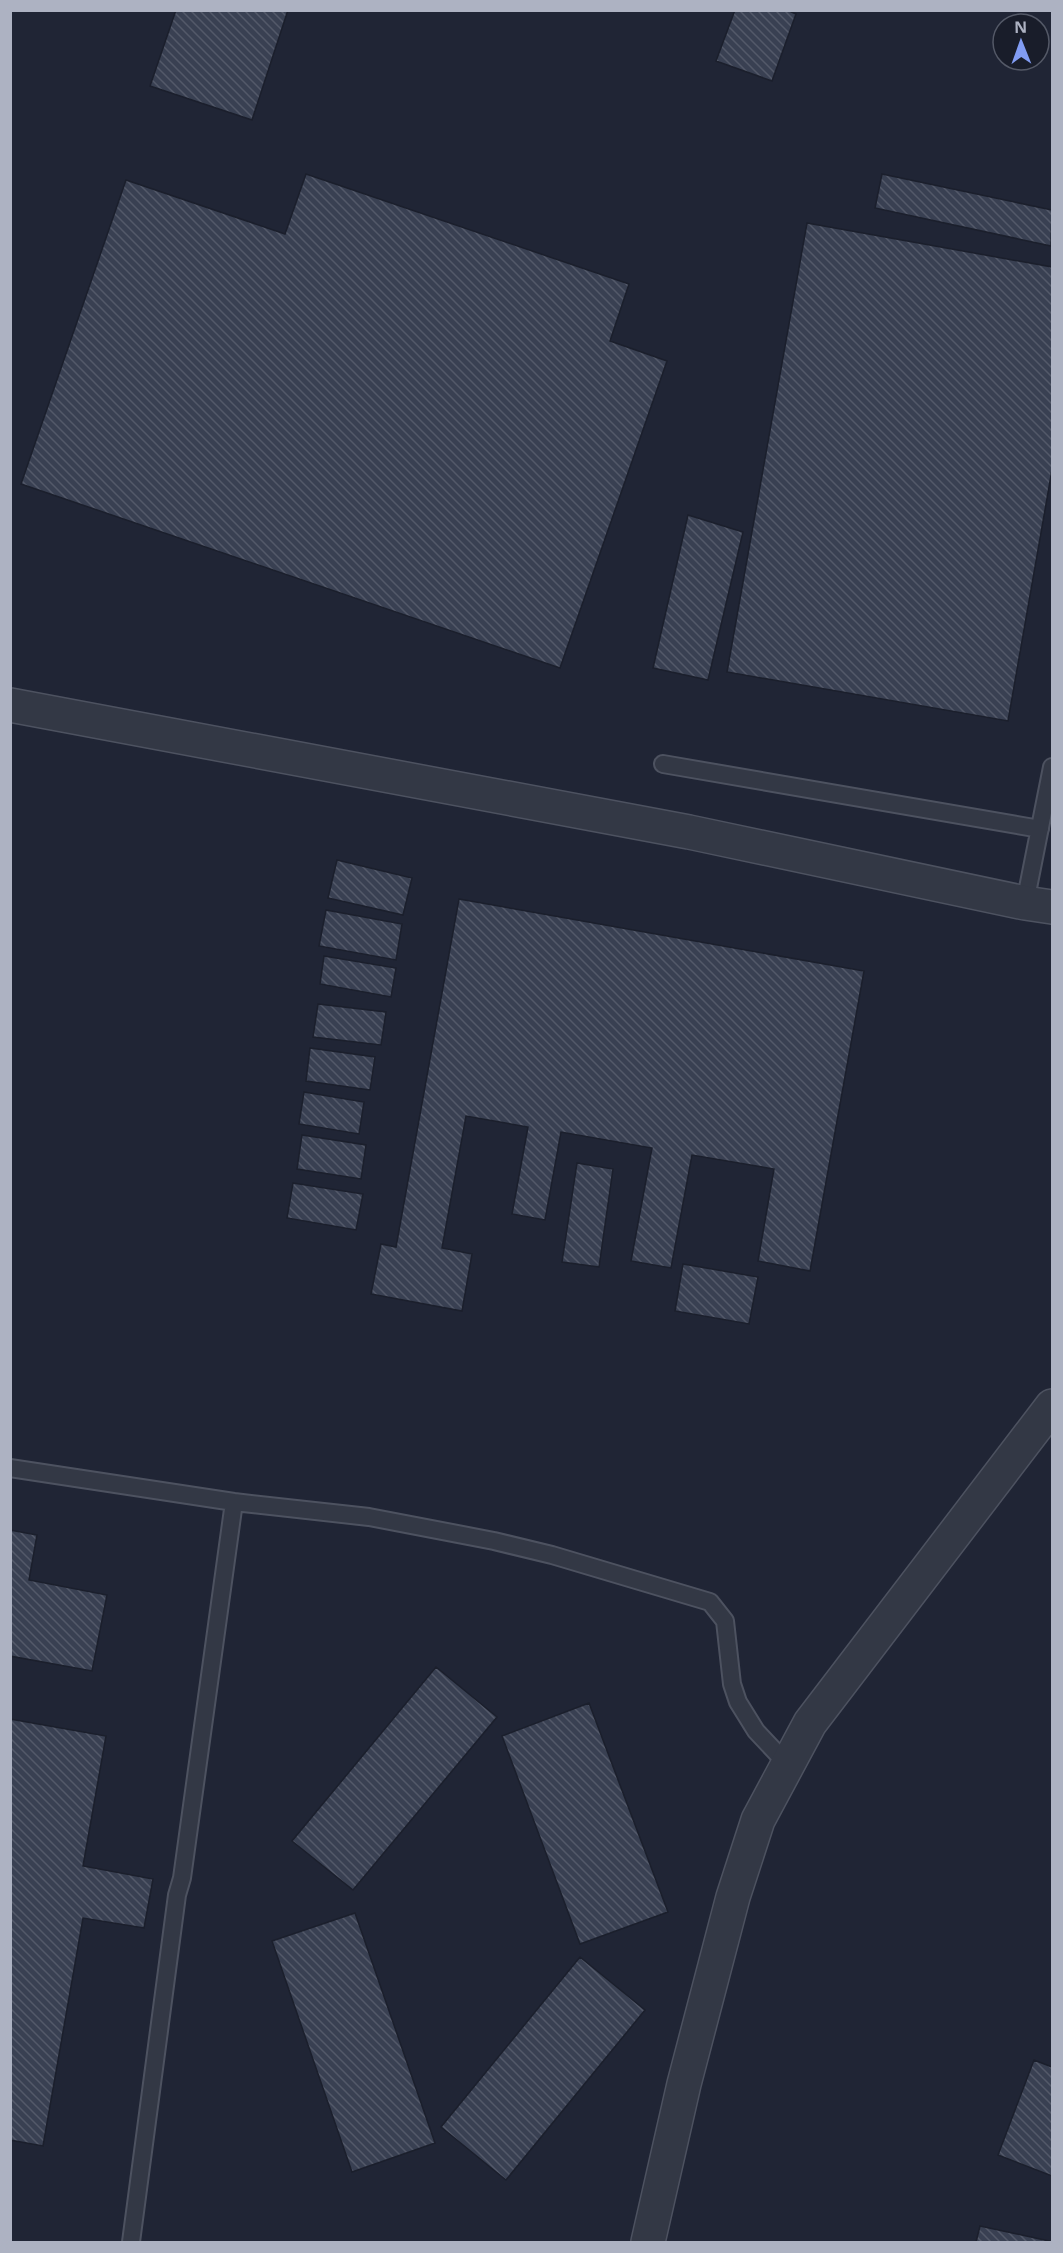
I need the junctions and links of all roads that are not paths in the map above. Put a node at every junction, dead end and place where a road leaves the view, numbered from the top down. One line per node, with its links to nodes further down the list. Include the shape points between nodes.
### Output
1 (10, 705): 5 (street, via 689,832)
2 (663, 765): 4 (lane)
3 (1053, 767): 4 (lane)
4 (1040, 829): 5 (lane)
5 (1039, 905)
6 (1053, 1406): 9 (street, via 810,1723)
7 (10, 1468): 8 (lane)
8 (234, 1503): 9 (lane, via 369,1517 494,1541 710,1602 725,1621 732,1684 738,1702 756,1731); 10 (lane)
9 (786, 1764): 11 (street, via 758,1820 733,1897)
10 (131, 2242)
11 (648, 2242)

